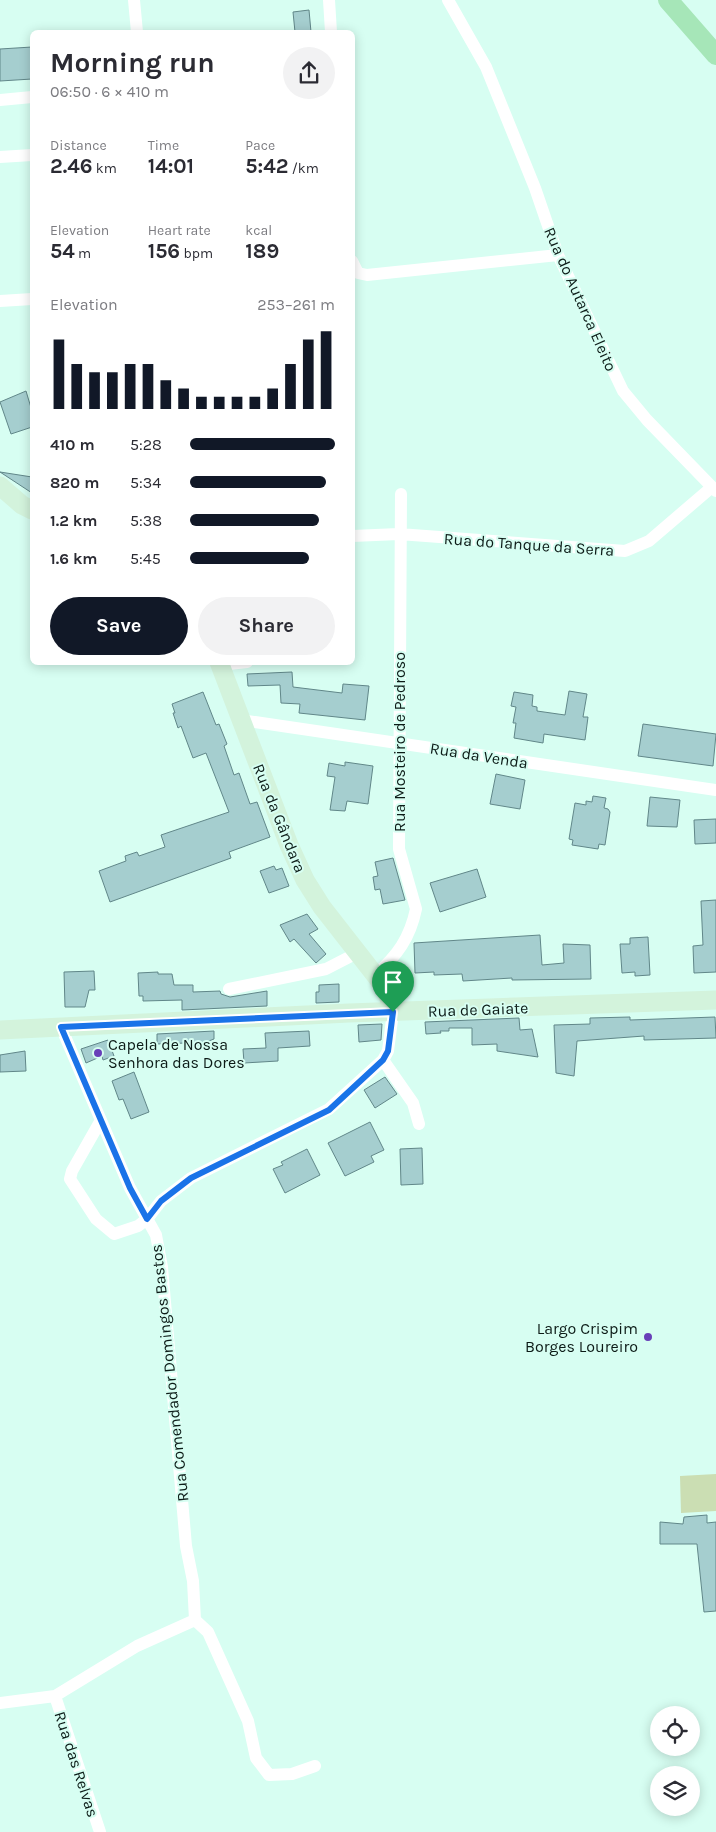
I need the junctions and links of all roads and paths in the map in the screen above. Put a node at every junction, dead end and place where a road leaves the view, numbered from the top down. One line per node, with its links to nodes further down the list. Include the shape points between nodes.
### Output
1 (134, 0): 5 (street)
2 (329, 0): 6 (street)
3 (448, 0): 12 (street, Rua do Autarca Eleito, via 502,102)
4 (668, 0): 7 (main road)
5 (137, 30)
6 (331, 30)
7 (716, 55)
8 (30, 97): 9 (street)
9 (0, 100)
10 (30, 155): 11 (street)
11 (0, 157)
12 (558, 254): 13 (street, via 367,275 358,273); 17 (street, Rua do Autarca Eleito, via 624,392)
13 (355, 267)
14 (30, 299): 15 (street)
15 (0, 301)
16 (0, 486): 19 (main road)
17 (714, 489): 20 (street, Rua do Tanque da Serra, via 649,541 625,551)
18 (401, 494): 20 (street, Rua Mosteiro de Pedroso)
19 (30, 509)
20 (399, 534): 21 (street, Rua do Tanque da Serra); 24 (street, Rua Mosteiro de Pedroso)
21 (355, 536)
22 (219, 665): 23 (main road, Rua da Gândara)
23 (241, 720): 24 (street, Rua da Venda); 26 (main road, Rua da Gândara, via 288,845 305,880 322,907)
24 (400, 743): 25 (street, Rua da Venda); 27 (street, Rua Mosteiro de Pedroso, via 398,849 416,909 396,957)
25 (716, 790)
26 (359, 952): 27 (main road, Rua da Gândara); 28 (street, via 326,969)
27 (376, 974): 30 (main road, Rua da Gândara, via 386,989)
28 (229, 988)
29 (716, 1000): 30 (main road, Rua de Gaiate)
30 (393, 1012): 31 (main road, Rua de Gaiate); 33 (street, via 388,1051)
31 (61, 1027): 32 (main road, Rua de Gaiate); 34 (street, Rua Comendador Domingos Bastos)
32 (0, 1030)
33 (383, 1060): 35 (street, via 413,1103); 36 (street, via 329,1110 191,1178 161,1201)
34 (101, 1120): 36 (street, Rua Comendador Domingos Bastos); 36 (street, via 70,1179 96,1219 114,1234 138,1226)
35 (419, 1124)
36 (147, 1219): 37 (street, Rua Comendador Domingos Bastos, via 156,1235 162,1267)
37 (195, 1620): 38 (street, via 137,1646); 40 (street, via 208,1632 248,1721 256,1758 269,1775 292,1774)
38 (55, 1696): 39 (street); 41 (street, Rua das Relvas)
39 (0, 1703)
40 (315, 1766)
41 (100, 1832)

